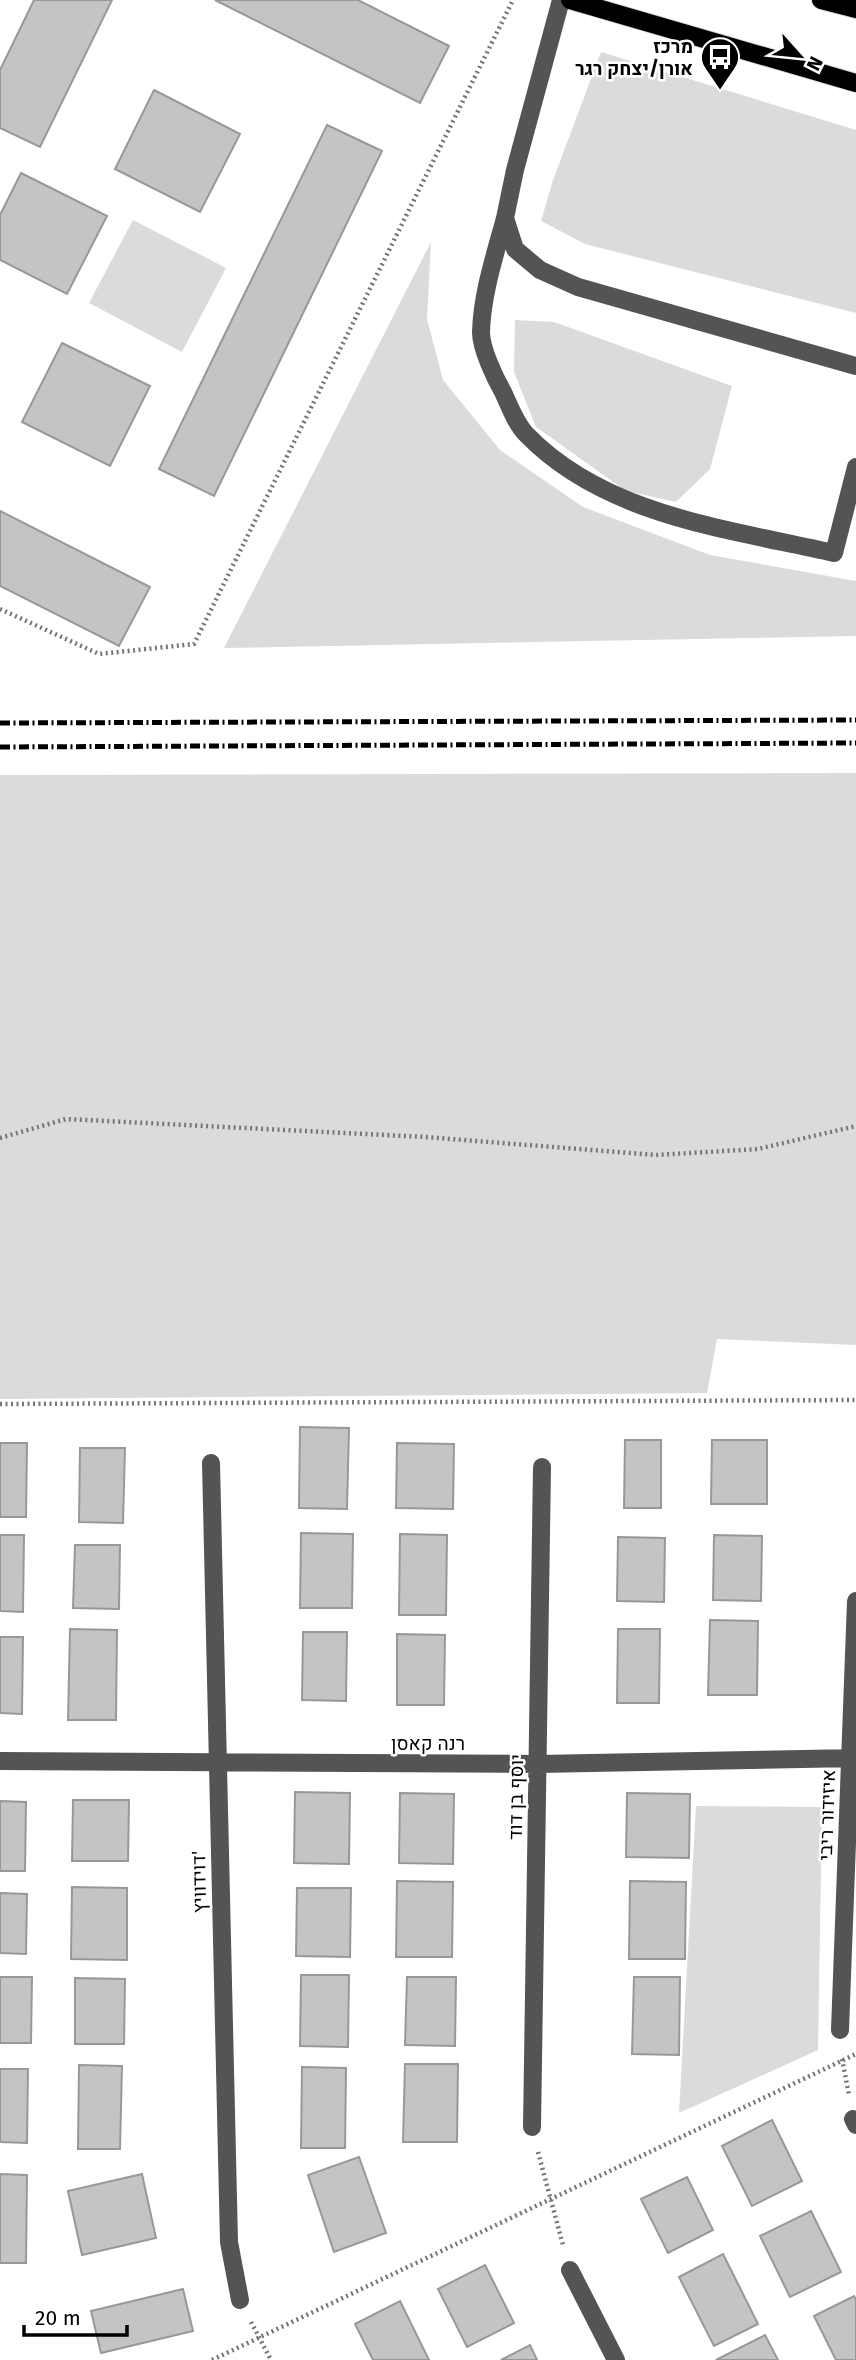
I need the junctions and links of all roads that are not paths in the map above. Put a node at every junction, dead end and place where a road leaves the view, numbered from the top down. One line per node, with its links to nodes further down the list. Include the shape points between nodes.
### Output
1 (561, 0): 6 (street)
2 (570, 0): 5 (main road)
3 (821, 0): 4 (main road)
4 (856, 9)
5 (856, 83)
6 (505, 218): 7 (street, via 515,249 540,271 578,287); 8 (street, via 489,277 481,335 494,377 524,433 574,473 634,503 834,553)
7 (856, 366)
8 (856, 467)
9 (211, 1463): 14 (street, דוידוויץ')
10 (542, 1467): 15 (street, יוסף בן דוד)
11 (856, 1601): 12 (street, איזידור ריבי)
12 (853, 1758): 15 (street, רנה קאסן); 16 (street, איזידור ריבי)
13 (0, 1761): 14 (street, רנה קאסן)
14 (218, 1762): 15 (street, רנה קאסן); 19 (street, דוידוויץ', via 229,2242)
15 (538, 1764): 17 (street, יוסף בן דוד)
16 (840, 2030)
17 (532, 2127)
18 (570, 2270): 20 (street)
19 (240, 2300)
20 (616, 2360)

